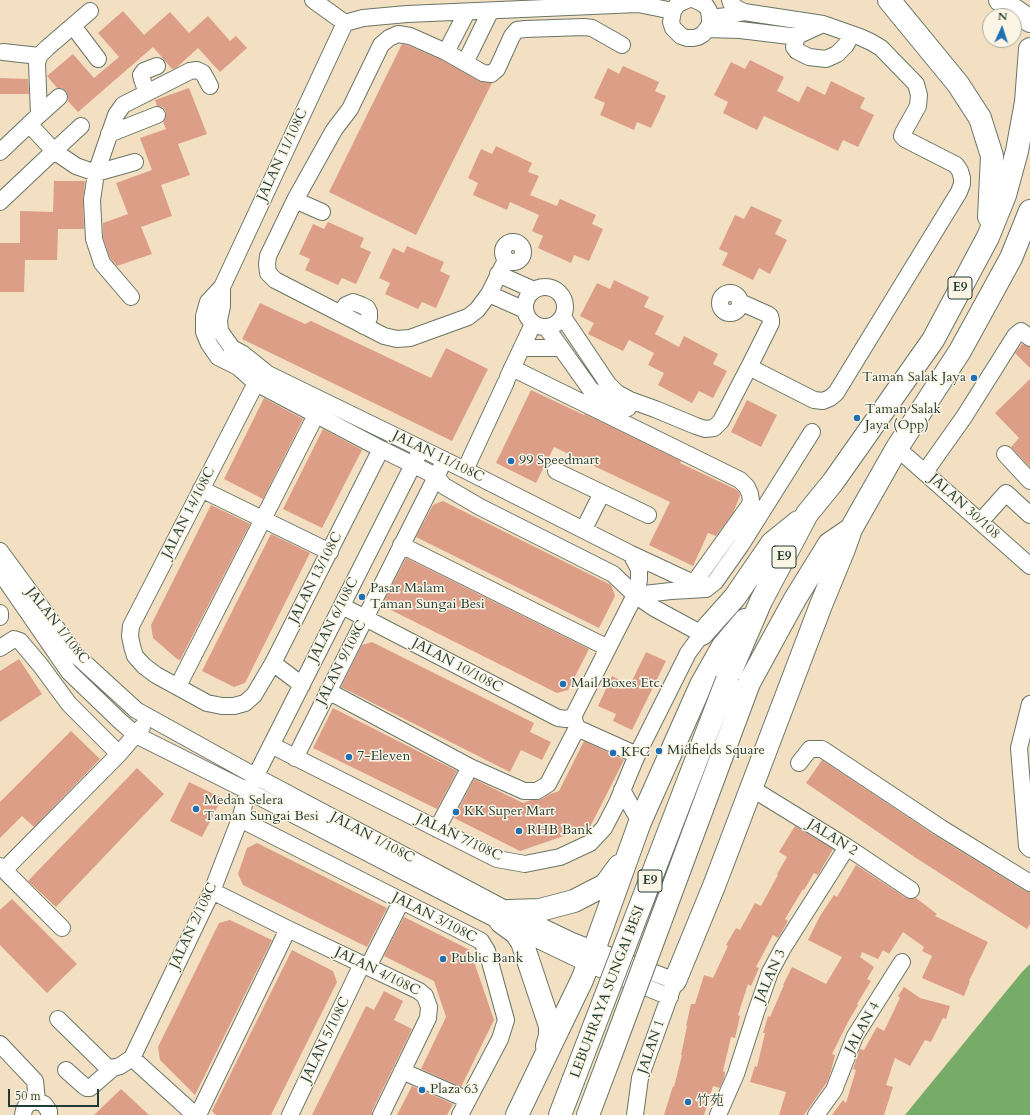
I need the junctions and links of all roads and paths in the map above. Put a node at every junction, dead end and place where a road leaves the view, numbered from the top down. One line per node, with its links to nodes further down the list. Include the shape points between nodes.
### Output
1 (687, 0): 6 (street)
2 (730, 0): 11 (street, via 736,8)
3 (888, 0): 41 (highway, via 958,84 980,118 992,156)
4 (1000, 0): 12 (highway)
5 (321, 2): 13 (street)
6 (673, 10): 8 (street, via 673,28 687,38 703,34); 10 (street, via 638,4)
7 (90, 11): 15 (street)
8 (706, 11): 11 (street, via 727,16); 17 (street, via 740,30)
9 (467, 12): 10 (street); 13 (street, via 407,14 363,18); 21 (street)
10 (490, 12): 24 (street)
11 (744, 12): 14 (street)
12 (1030, 21)
13 (346, 23): 46 (street, JALAN 11/108C)
14 (823, 24): 16 (street); 17 (street)
15 (73, 26): 22 (street); 23 (street)
16 (851, 35): 17 (street, via 842,50 826,59 809,57 797,51 794,47); 57 (street, via 880,48 916,84 918,106 902,136 956,165 962,178 960,192 836,393 830,398 823,401 814,400)
17 (797, 36)
18 (622, 45): 24 (street, via 584,26 525,29 518,30 512,36 491,74 483,73)
19 (1030, 49): 41 (highway, LEBUHRAYA SUNGAI BESI / E9, via 1026,102 1017,151 1005,195)
20 (3, 52): 22 (street)
21 (446, 52): 24 (street); 37 (street, via 410,36 398,34 381,45 350,109 334,130)
22 (40, 56): 30 (street, via 37,63)
23 (98, 59)
24 (465, 63)
25 (157, 66): 27 (street, via 141,74)
26 (210, 86): 27 (street, via 203,73 197,70 190,71)
27 (147, 93): 32 (street, via 123,105)
28 (59, 97): 30 (street)
29 (157, 115): 32 (street)
30 (34, 119): 33 (street); 34 (street)
31 (81, 126): 33 (street)
32 (109, 134): 36 (street)
33 (54, 151): 36 (street, via 76,166); 38 (street)
34 (0, 152)
35 (135, 162): 36 (street)
36 (96, 174): 49 (street, via 92,200 94,239 102,263)
37 (295, 200): 40 (street); 48 (street, via 268,256 268,273 275,280 384,336 397,340 410,338 468,317)
38 (0, 202)
39 (1030, 211): 43 (highway, LEBUHRAYA SUNGAI BESI / E9)
40 (322, 212)
41 (988, 237): 76 (highway, LEBUHRAYA SUNGAI BESI / E9, via 933,340 833,482)
42 (1030, 238): 43 (highway)
43 (1011, 258): 63 (highway, LEBUHRAYA SUNGAI BESI / E9, via 960,351)
44 (506, 260): 45 (street)
45 (498, 274): 47 (street); 48 (street)
46 (222, 287): 59 (street, JALAN 11/108C, via 208,302 204,316 204,332 218,357 238,367); 65 (street, JALAN 11/108C, via 220,331 232,348 268,374)
47 (534, 290): 51 (street, via 528,296); 52 (street, via 547,287 559,293 565,304)
48 (489, 294): 51 (street)
49 (131, 297)
50 (740, 302): 57 (street, via 767,314 772,320)
51 (525, 310): 53 (street, via 526,316)
52 (562, 317): 53 (street, via 553,326); 60 (street, via 608,384 617,393)
53 (540, 326): 55 (street); 56 (street)
54 (1030, 338): 71 (street, via 1021,331 1015,336 964,417)
55 (522, 348): 56 (street); 58 (street)
56 (561, 348): 60 (street, via 591,390 634,410)
57 (749, 367): 60 (street, via 721,421 714,428 705,429)
58 (509, 376): 69 (street); 89 (street, via 740,480 747,487 750,494 749,506)
59 (256, 383): 61 (street, JALAN 11/108C); 74 (street, JALAN 14/108C)
60 (655, 409)
61 (316, 415): 64 (street, JALAN 11/108C); 79 (street)
62 (812, 432): 89 (street, via 715,582)
63 (898, 448): 71 (street, JALAN 30/108); 81 (highway, LEBUHRAYA SUNGAI BESI / E9)
64 (381, 449): 68 (street, JALAN 11/108C); 85 (street, JALAN 13/108C)
65 (421, 449): 67 (street, JALAN 11/108C); 68 (street, JALAN 6/108C)
66 (1005, 454): 73 (street)
67 (444, 460): 69 (street, JALAN 11/108C); 72 (street, JALAN 9/108C)
68 (413, 464): 72 (street, JALAN 11/108C); 92 (street, JALAN 6/108C)
69 (465, 470): 82 (street, JALAN 11/108C)
70 (556, 471): 75 (street)
71 (925, 472): 80 (street, JALAN 30/108)
72 (436, 476): 83 (street, JALAN 9/108C); 90 (street, JALAN 11/108C, via 444,486 480,507 613,574)
73 (1030, 481)
74 (201, 489): 79 (street); 101 (street, JALAN 14/108C, via 131,626 130,636 136,656 156,675)
75 (602, 493): 77 (street); 82 (street)
76 (807, 514): 91 (highway, LEBUHRAYA SUNGAI BESI / E9); 96 (highway, via 772,543 735,597)
77 (648, 515)
78 (1030, 516): 80 (street, via 1006,493)
79 (263, 519): 85 (street); 101 (street)
80 (980, 522): 87 (street, JALAN 30/108)
81 (851, 528): 114 (highway); 144 (highway, LEBUHRAYA SUNGAI BESI / E9, bridge, via 829,544 795,599 749,683)
82 (584, 529): 86 (street, JALAN 11/108C)
83 (401, 545): 95 (street, JALAN 9/108C); 98 (street)
84 (0, 550): 104 (street, JALAN 1/108C, via 77,656 136,710)
85 (330, 552): 99 (street, JALAN 13/108C)
86 (631, 554): 89 (street, JALAN 11/108C); 90 (street, via 639,569)
87 (1030, 566)
88 (0, 572): 106 (street, JALAN 1/108C, via 69,672)
89 (700, 586): 90 (street, via 689,590)
90 (635, 595): 96 (street, JALAN 11/108C); 98 (street)
91 (761, 601): 118 (highway, via 723,646 701,685); 153 (highway, LEBUHRAYA SUNGAI BESI / E9, bridge, via 727,680)
92 (342, 606): 95 (street, JALAN 10/108C); 100 (street, JALAN 6/108C)
93 (0, 613): 94 (street)
94 (0, 617)
95 (365, 618): 102 (street, JALAN 9/108C); 105 (street, JALAN 10/108C, via 558,718)
96 (702, 634): 109 (street, JALAN 7/108C, via 688,653)
97 (1, 645): 108 (street, via 14,639 20,642 69,704)
98 (608, 648): 105 (street)
99 (273, 663): 100 (street); 101 (street, JALAN 13/108C, via 254,695 245,703 234,706 207,703)
100 (302, 685): 107 (street, JALAN 6/108C)
101 (178, 686)
102 (328, 691): 110 (street, JALAN 9/108C); 112 (street)
103 (1029, 708): 121 (street, via 1019,748 1027,846)
104 (149, 717): 106 (street); 113 (street, JALAN 1/108C)
105 (575, 722): 109 (street); 112 (street, via 548,784 537,791 524,791)
106 (136, 735): 108 (street); 116 (street, JALAN 1/108C)
107 (271, 745): 110 (street, JALAN 7/108C); 113 (street, JALAN 6/108C)
108 (119, 754): 123 (street)
109 (637, 755): 115 (street, JALAN 7/108C)
110 (295, 758): 119 (street, JALAN 7/108C)
111 (799, 763): 124 (street, via 810,749 822,749)
112 (470, 767): 119 (street)
113 (255, 776): 116 (street, JALAN 6/108C); 128 (street, JALAN 1/108C)
114 (751, 788): 120 (street, JALAN 2); 134 (highway)
115 (622, 790): 118 (street); 119 (street, JALAN 7/108C, via 600,833 590,843 560,857 525,864 497,859)
116 (248, 791): 117 (street, JALAN 2/108C); 128 (street, JALAN 1/108C)
117 (240, 819): 126 (street, JALAN 2/108C); 127 (street, JALAN 3/108C)
118 (640, 822): 122 (highway)
119 (437, 829)
120 (847, 847): 125 (street, JALAN 2); 155 (street, JALAN 3, via 782,948 770,972 736,1074)
121 (1030, 849)
122 (629, 853): 128 (highway, via 605,885 574,901); 131 (highway)
123 (2, 868): 129 (street)
124 (1030, 883)
125 (911, 890)
126 (212, 891): 130 (street, JALAN 4/108C); 137 (street, JALAN 2/108C)
127 (401, 902): 133 (street, JALAN 5/108C); 142 (street, JALAN 3/108C, via 471,935 481,941 487,951 506,1020 500,1039)
128 (505, 917): 131 (street, JALAN 1/108C); 138 (highway, via 522,942 550,1026)
129 (62, 928)
130 (288, 929): 133 (street, JALAN 4/108C); 148 (street)
131 (591, 957): 134 (street, JALAN 1/108C); 138 (highway)
132 (902, 962): 156 (street, JALAN 4, via 855,1036 834,1090)
133 (365, 966): 141 (street, JALAN 4/108C, via 419,991 425,996 429,1007 428,1018); 149 (street, JALAN 5/108C)
134 (672, 989): 154 (street, JALAN 1, via 640,1078)
135 (58, 1018): 139 (street, via 107,1067)
136 (0, 1044): 143 (street, via 35,1081)
137 (132, 1058): 139 (street); 147 (street)
138 (544, 1059): 152 (highway)
139 (114, 1068): 140 (street, via 90,1088)
140 (66, 1070)
141 (402, 1071): 142 (street); 150 (street, JALAN 4/108C)
142 (468, 1100): 151 (street, JALAN 3/108C)
143 (37, 1101): 145 (street, via 26,1106); 146 (street, via 47,1107)
144 (591, 1111)
145 (23, 1115)
146 (49, 1115)
147 (195, 1115)
148 (198, 1115)
149 (290, 1115)
150 (380, 1115)
151 (460, 1115)
152 (517, 1115)
153 (560, 1115)
154 (635, 1115)
155 (718, 1115)
156 (816, 1115)

